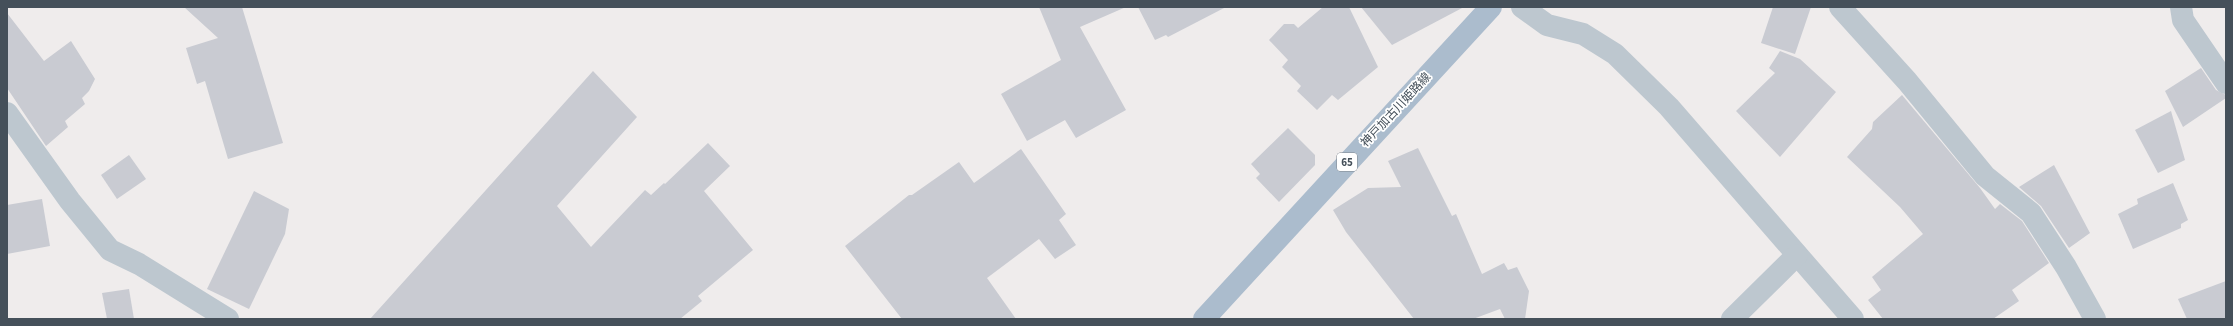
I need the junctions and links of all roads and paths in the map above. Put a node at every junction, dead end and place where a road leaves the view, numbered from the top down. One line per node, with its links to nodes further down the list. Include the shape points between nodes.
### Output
1 (1491, 7): 9 (main road, 神戸加古川姫路線 / 65)
2 (1522, 7): 7 (street, via 1547,25 1583,34 1615,54 1669,106)
3 (1840, 7): 12 (street, via 1907,81 1985,176 2031,213 2066,267)
4 (2181, 7): 5 (street, via 2183,20)
5 (2226, 83)
6 (7, 113): 8 (street, via 70,201 110,250 139,264)
7 (1796, 255): 10 (street); 11 (street)
8 (227, 319)
9 (1204, 319)
10 (1732, 319)
11 (1853, 319)
12 (2095, 319)

